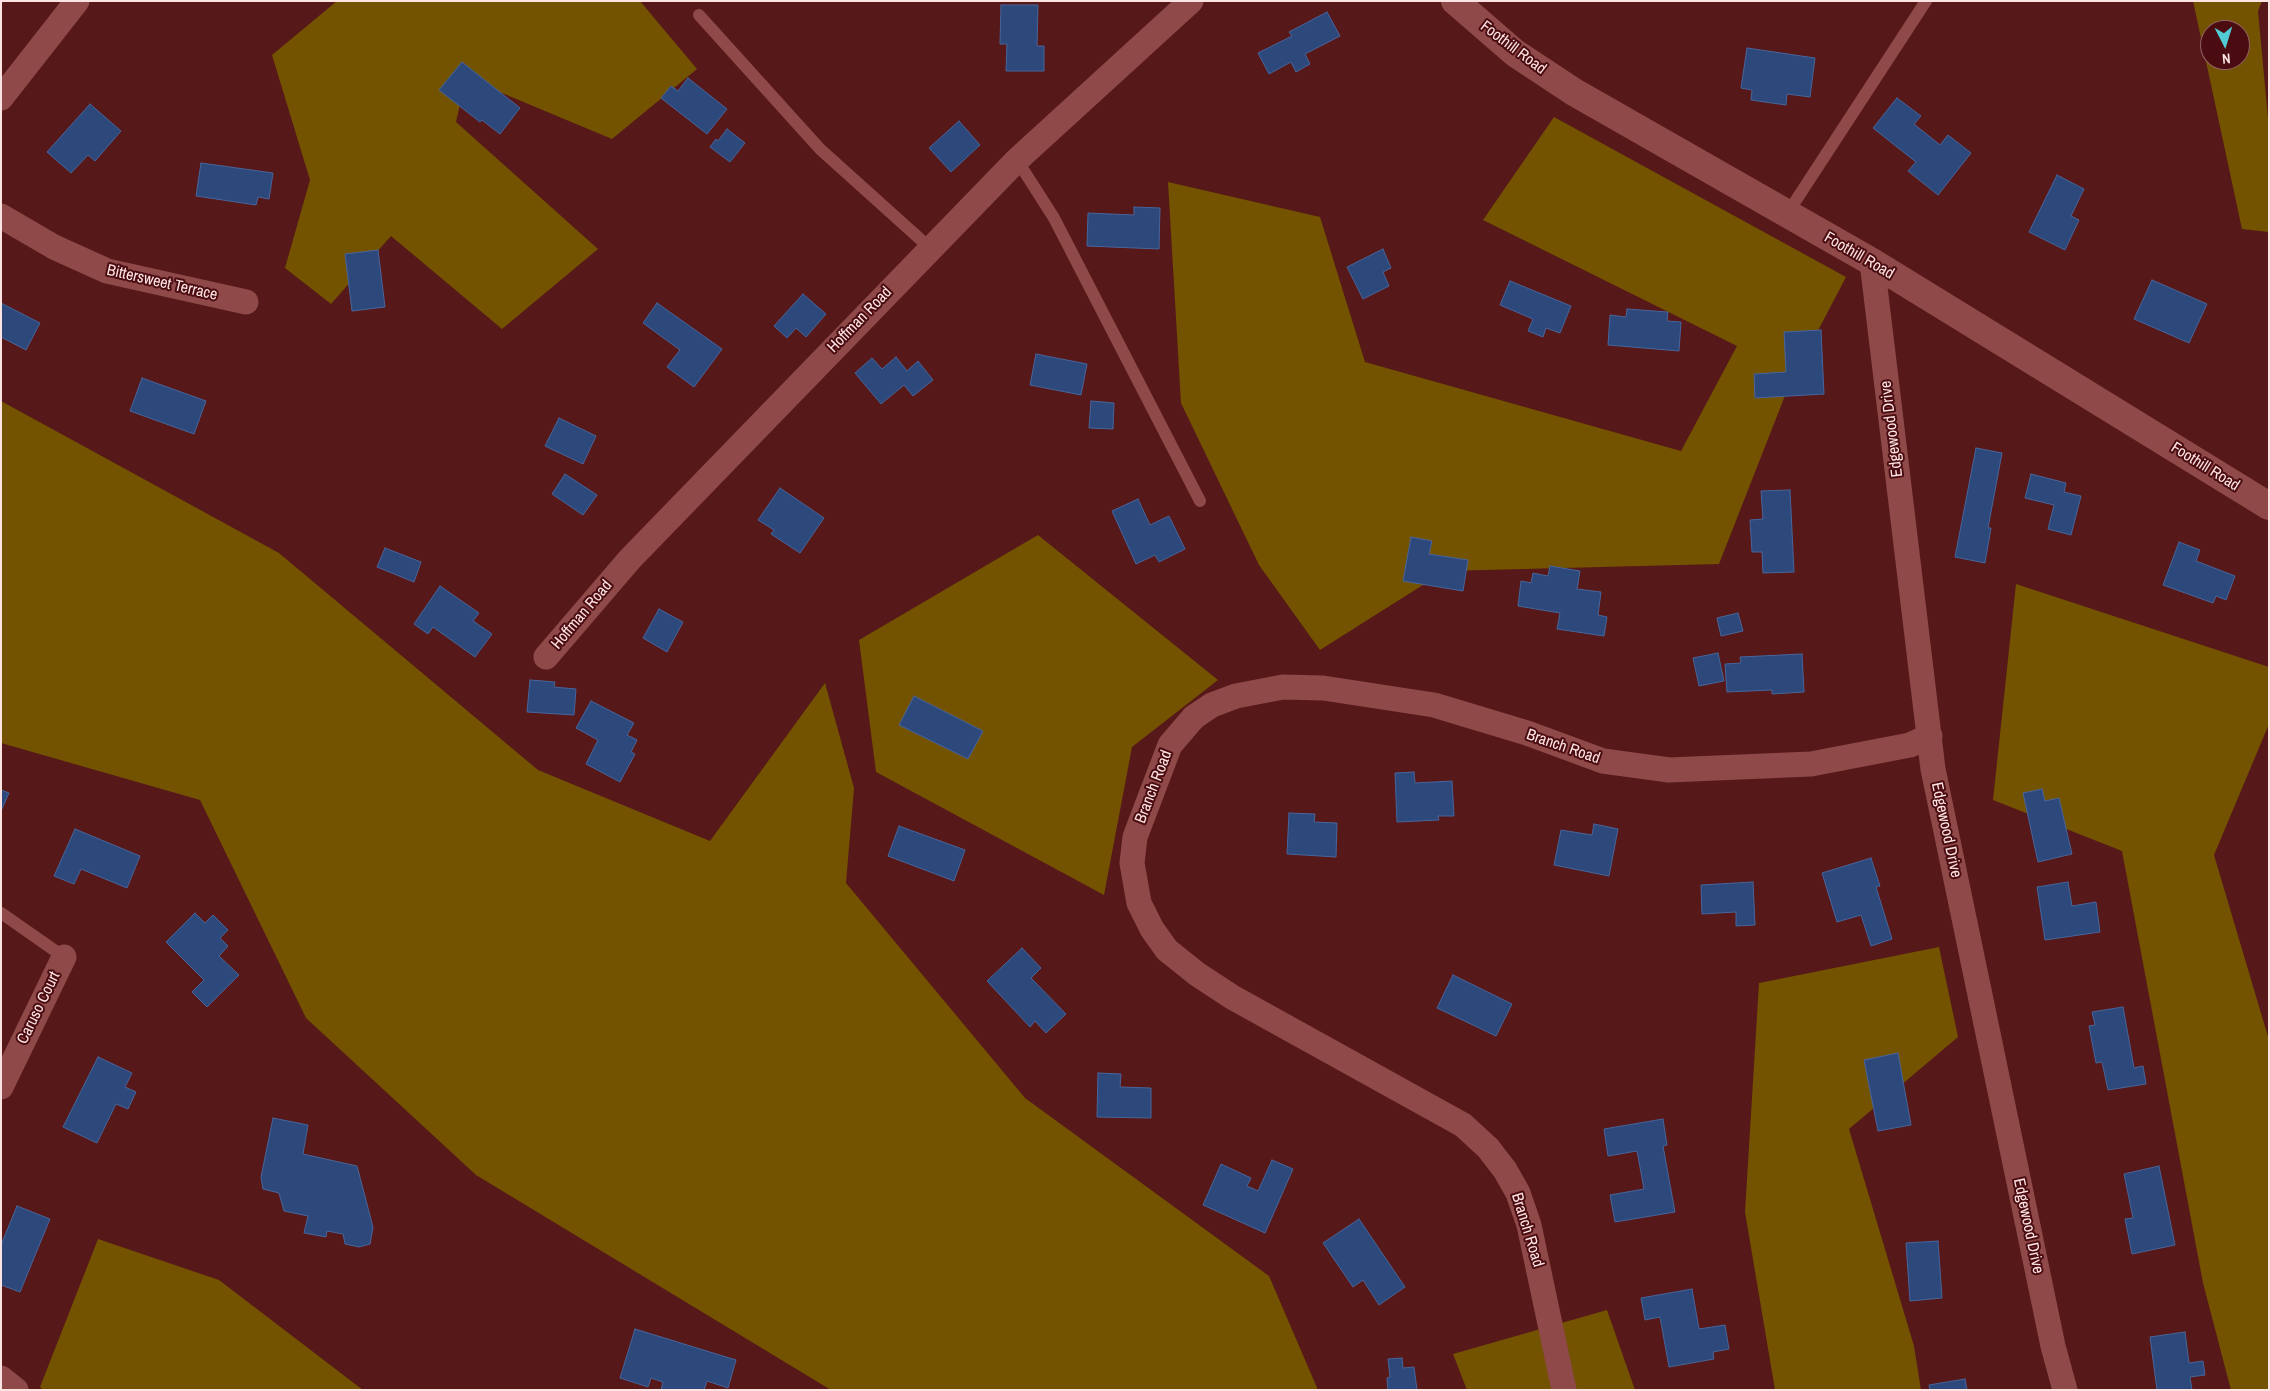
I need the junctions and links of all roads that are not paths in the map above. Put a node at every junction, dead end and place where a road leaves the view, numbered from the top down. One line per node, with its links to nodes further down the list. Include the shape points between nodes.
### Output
1 (77, 1): 6 (street)
2 (1191, 1): 7 (street, Hoffman Road)
3 (1454, 1): 8 (street, Foothill Road, via 1515,53 1574,92)
4 (1926, 1): 8 (lane)
5 (698, 15): 10 (lane, via 820,149)
6 (1, 98)
7 (1017, 160): 10 (street, Hoffman Road); 13 (lane, via 1054,218)
8 (1787, 214): 11 (street, Foothill Road)
9 (1, 216): 12 (street, Bittersweet Terrace, via 54,247 107,271)
10 (930, 248): 15 (street, Hoffman Road, via 630,559)
11 (1872, 262): 14 (street, Foothill Road); 16 (street, Edgewood Drive)
12 (246, 302)
13 (1200, 501)
14 (2269, 506)
15 (546, 657)
16 (1930, 736): 22 (street, Branch Road, via 1910,746 1811,764 1669,770 1603,762 1434,705 1323,688 1283,687 1236,696 1212,705 1194,717 1170,745 1135,837 1132,863 1139,903 1152,929 1167,950 1232,997 1463,1126 1488,1148 1518,1193 1529,1225); 23 (street, Edgewood Drive, via 1933,769)
17 (1, 913): 18 (lane)
18 (64, 957): 19 (street, Caruso Court)
19 (1, 1087)
20 (1, 1378): 21 (street)
21 (16, 1390)
22 (1564, 1390)
23 (2065, 1390)

